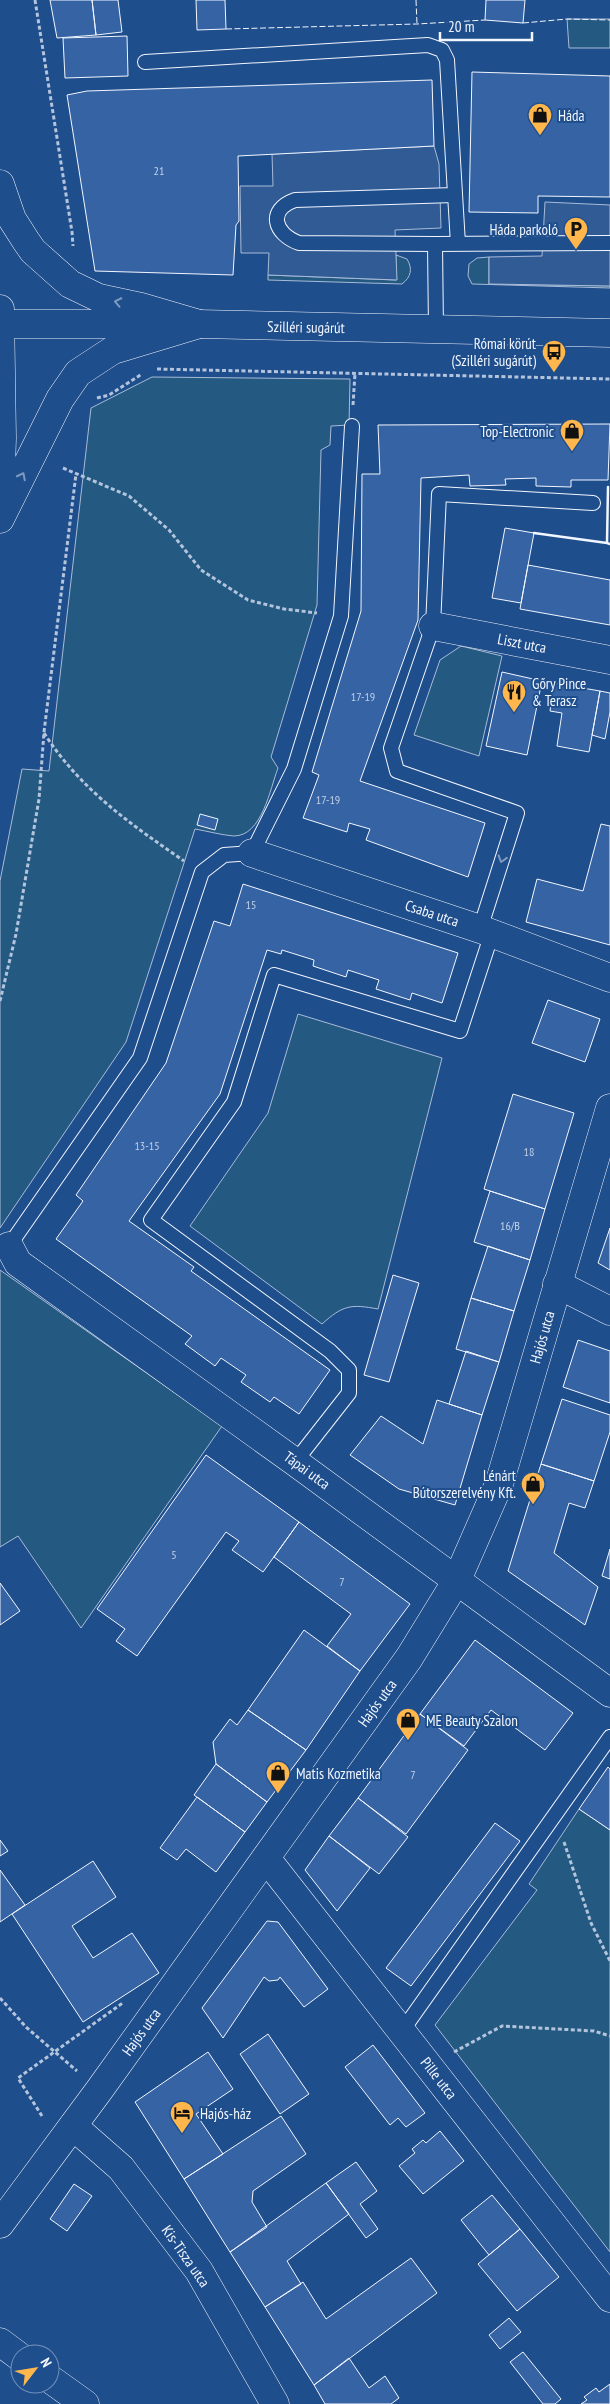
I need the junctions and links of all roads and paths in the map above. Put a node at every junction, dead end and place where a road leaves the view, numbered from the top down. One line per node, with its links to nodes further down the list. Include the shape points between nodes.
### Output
1 (145, 62): 3 (lane, via 428,45 442,50 448,60)
2 (0, 184): 8 (main road, one-way to 2, via 99,298 70,284 26,241 12,219)
3 (454, 195): 4 (lane, via 303,199 284,204 278,212 278,226 286,238 299,244); 5 (lane)
4 (435, 244): 5 (lane); 9 (lane)
5 (458, 244): 6 (lane)
6 (610, 244)
7 (0, 319): 8 (main road, Szilléri sugárút); 13 (main road)
8 (198, 324): 9 (main road, Szilléri sugárút); 18 (main road, one-way to 8, via 60,399 78,373 113,350)
9 (436, 330): 10 (main road, Szilléri sugárút)
10 (610, 333)
11 (355, 373): 12 (path)
12 (352, 426): 19 (lane)
13 (1, 436): 16 (main road)
14 (63, 468): 15 (path)
15 (76, 474): 19 (path, via 129,496 169,530 201,570 248,600 284,609); 22 (path)
16 (0, 499)
17 (592, 503): 20 (lane, via 439,494)
18 (0, 519)
19 (342, 616): 23 (lane, via 294,769)
20 (433, 626): 21 (main road, Liszt utca); 25 (lane, one-way to 25, via 391,748 397,771 517,813)
21 (610, 660)
22 (44, 732): 24 (path, via 62,760 84,784 128,823); 27 (path, via 39,799 16,934)
23 (252, 853): 24 (lane, via 224,855); 25 (main road, Csaba utca)
24 (202, 872): 29 (lane, via 140,1058)
25 (486, 931): 26 (main road, Csaba utca); 32 (lane, via 460,1030 274,975 234,1102 151,1220 330,1351 349,1370 349,1393)
26 (610, 978)
27 (0, 1001)
28 (610, 1108): 30 (main road, Hajós utca)
29 (9, 1246): 32 (main road, Tápai utca, via 18,1263)
30 (557, 1284): 31 (main road); 33 (main road, Hajós utca, via 499,1484)
31 (610, 1311)
32 (296, 1462): 33 (main road, Tápai utca)
33 (456, 1580): 34 (main road, Tápai utca); 37 (main road, Hajós utca, via 409,1658)
34 (610, 1692)
35 (610, 1737): 36 (lane)
36 (555, 1815): 38 (path, via 591,1922); 40 (lane)
37 (266, 1858): 40 (main road, Pille utca); 46 (main road, Hajós utca)
38 (610, 1961)
39 (0, 1998): 43 (path)
40 (402, 2031): 44 (main road, Pille utca)
41 (80, 2033): 43 (path)
42 (610, 2036): 44 (path, via 594,2032 502,2026)
43 (53, 2053): 45 (path, via 18,2078)
44 (429, 2066): 48 (main road, Pille utca)
45 (44, 2120)
46 (73, 2126): 47 (main road, Hajós utca); 51 (main road, Kis-Tisza utca, via 121,2168 199,2271)
47 (0, 2224)
48 (610, 2298)
49 (60, 2385): 50 (main road)
50 (85, 2404)
51 (275, 2404)

